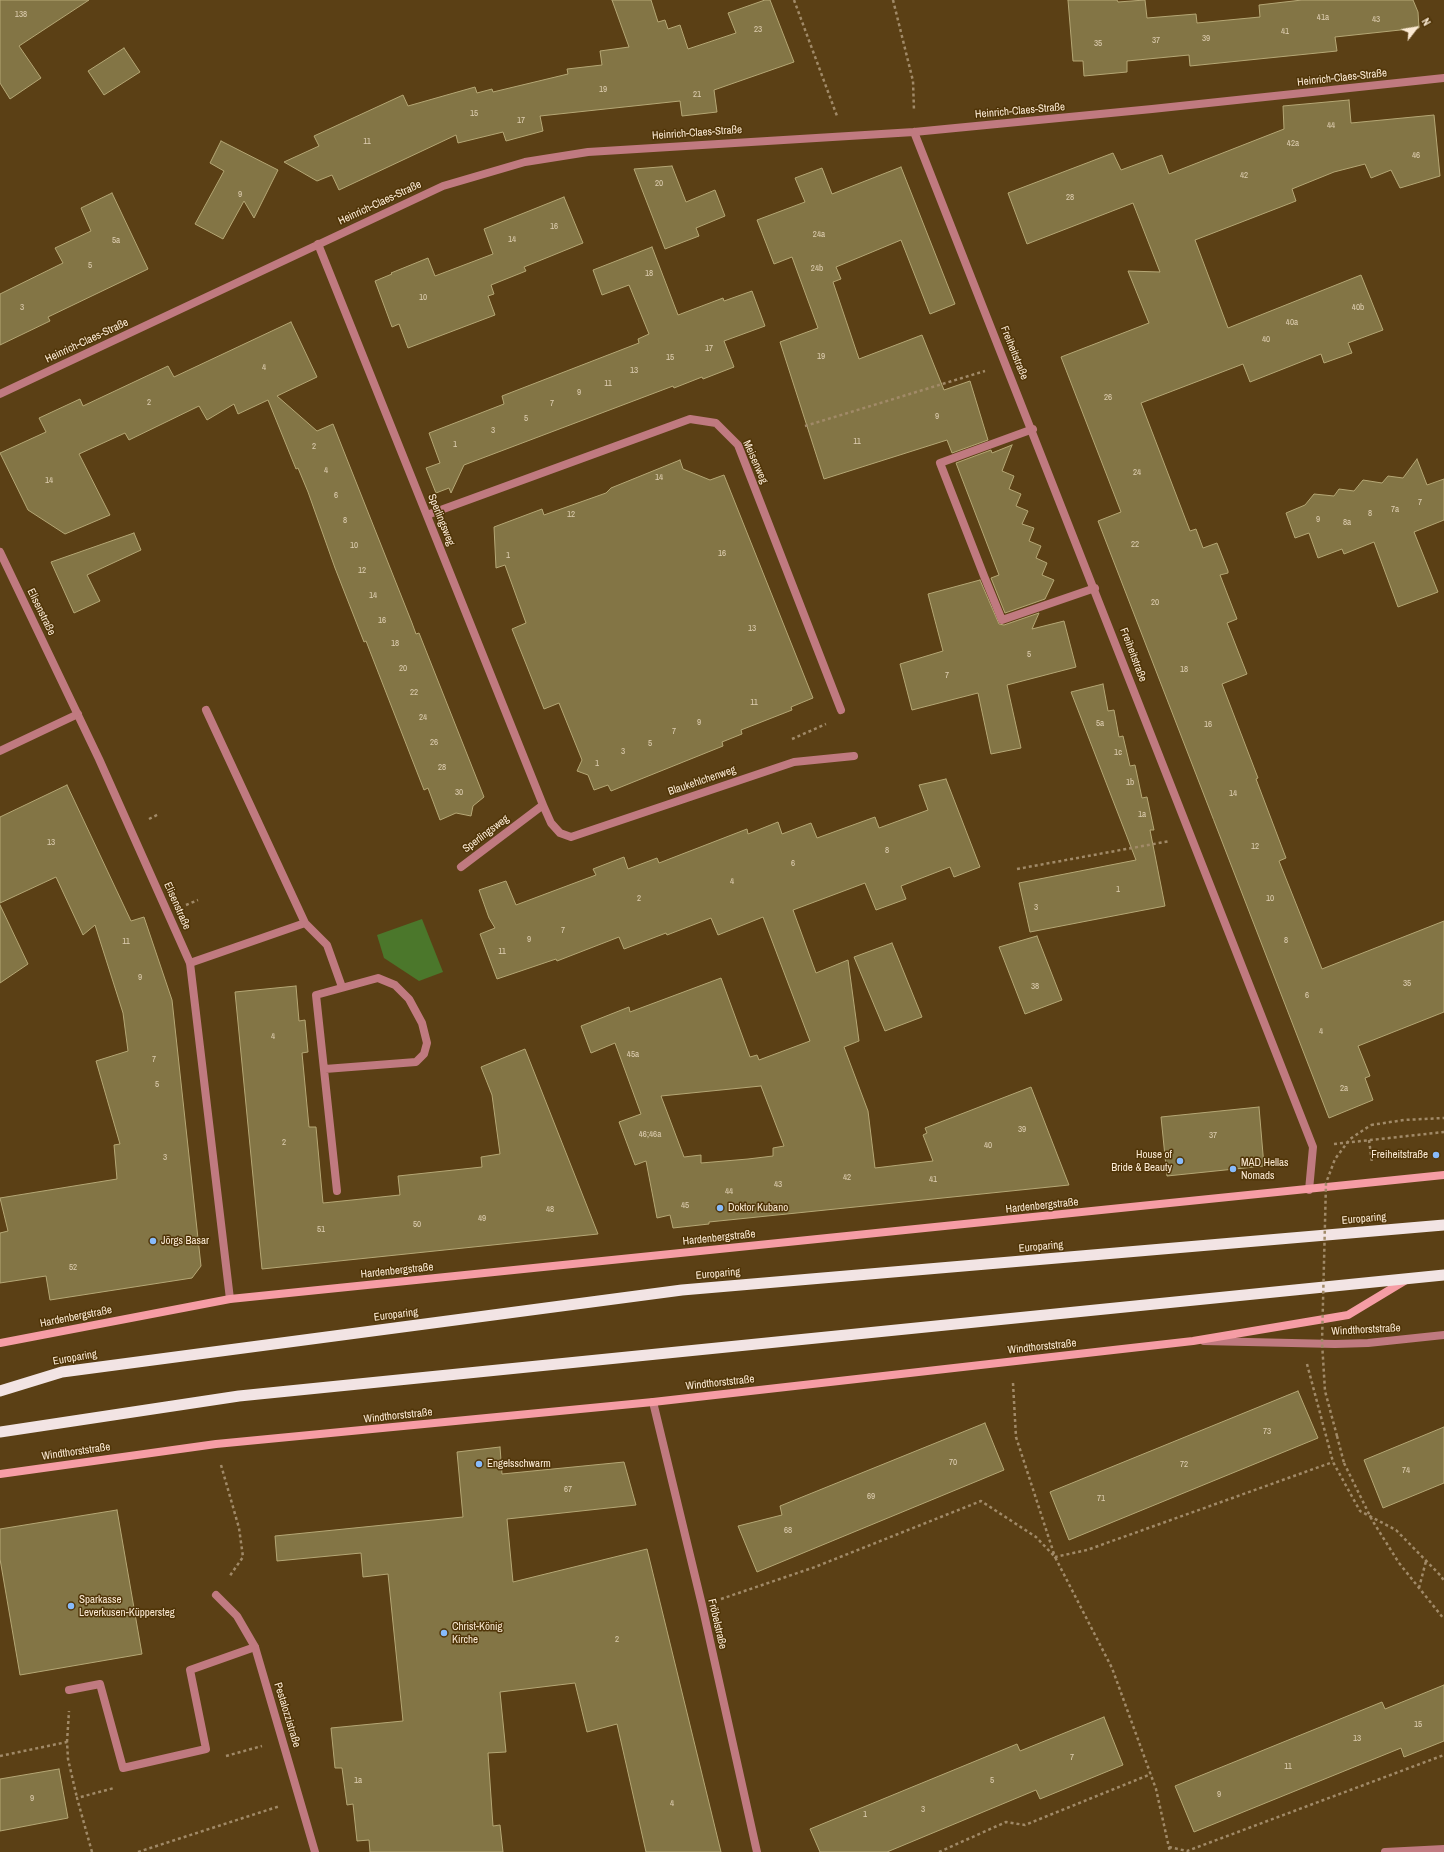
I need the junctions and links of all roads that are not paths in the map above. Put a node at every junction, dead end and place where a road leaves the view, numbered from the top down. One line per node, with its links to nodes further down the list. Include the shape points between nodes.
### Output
1 (1444, 78): 2 (street, Heinrich-Claes-Straße)
2 (914, 132): 3 (street, Heinrich-Claes-Straße, via 588,152 525,162 443,186); 5 (street, Freiheitstraße)
3 (318, 244): 4 (street, Heinrich-Claes-Straße); 6 (street, Sperlingsweg)
4 (0, 394)
5 (1033, 429): 8 (street, Freiheitstraße); 8 (street, via 940,462 984,576 1002,620)
6 (427, 515): 10 (street, Meisenweg, via 690,419 716,423 738,445); 14 (street, Sperlingsweg)
7 (0, 552): 11 (street, Elisenstraße)
8 (1095, 588): 22 (street, Freiheitstraße, via 1314,1146)
9 (206, 710): 17 (street)
10 (841, 710)
11 (78, 714): 12 (street); 18 (street, Elisenstraße)
12 (0, 751)
13 (854, 756): 15 (street, Blaukehlchenweg, via 794,762 571,837)
14 (543, 805): 15 (street, Sperlingsweg, via 551,823); 16 (street, Sperlingsweg)
15 (560, 833)
16 (461, 867)
17 (305, 923): 18 (street); 19 (street, via 327,945)
18 (190, 963): 27 (street, Elisenstraße)
19 (342, 987): 20 (street, via 316,995); 20 (street, via 378,978 395,986 409,999 422,1024 427,1043 424,1054 416,1062)
20 (325, 1069): 23 (street)
21 (1444, 1175): 22 (main road, Hardenbergstraße)
22 (1309, 1190): 27 (main road, Hardenbergstraße)
23 (337, 1191)
24 (1444, 1225): 31 (highway, Europaring, via 682,1290 62,1372)
25 (1444, 1275): 26 (highway)
26 (1410, 1277): 29 (main road, via 1348,1315); 33 (highway, via 239,1396)
27 (230, 1299): 30 (main road, Hardenbergstraße)
28 (1444, 1335): 29 (street, Windthorststraße, via 1335,1344)
29 (1193, 1341): 32 (main road, Windthorststraße)
30 (0, 1343)
31 (0, 1390)
32 (653, 1402): 34 (main road, Windthorststraße, via 216,1444); 40 (street, Fröbelstraße, via 702,1605)
33 (0, 1432)
34 (0, 1474)
35 (216, 1596): 36 (street, Pestalozzistraße, via 237,1616)
36 (255, 1647): 37 (street, via 190,1670 206,1749 123,1768 100,1684); 39 (street, Pestalozzistraße)
37 (69, 1690)
38 (1444, 1849): 41 (street)
39 (315, 1852)
40 (757, 1852)
41 (1385, 1852)

